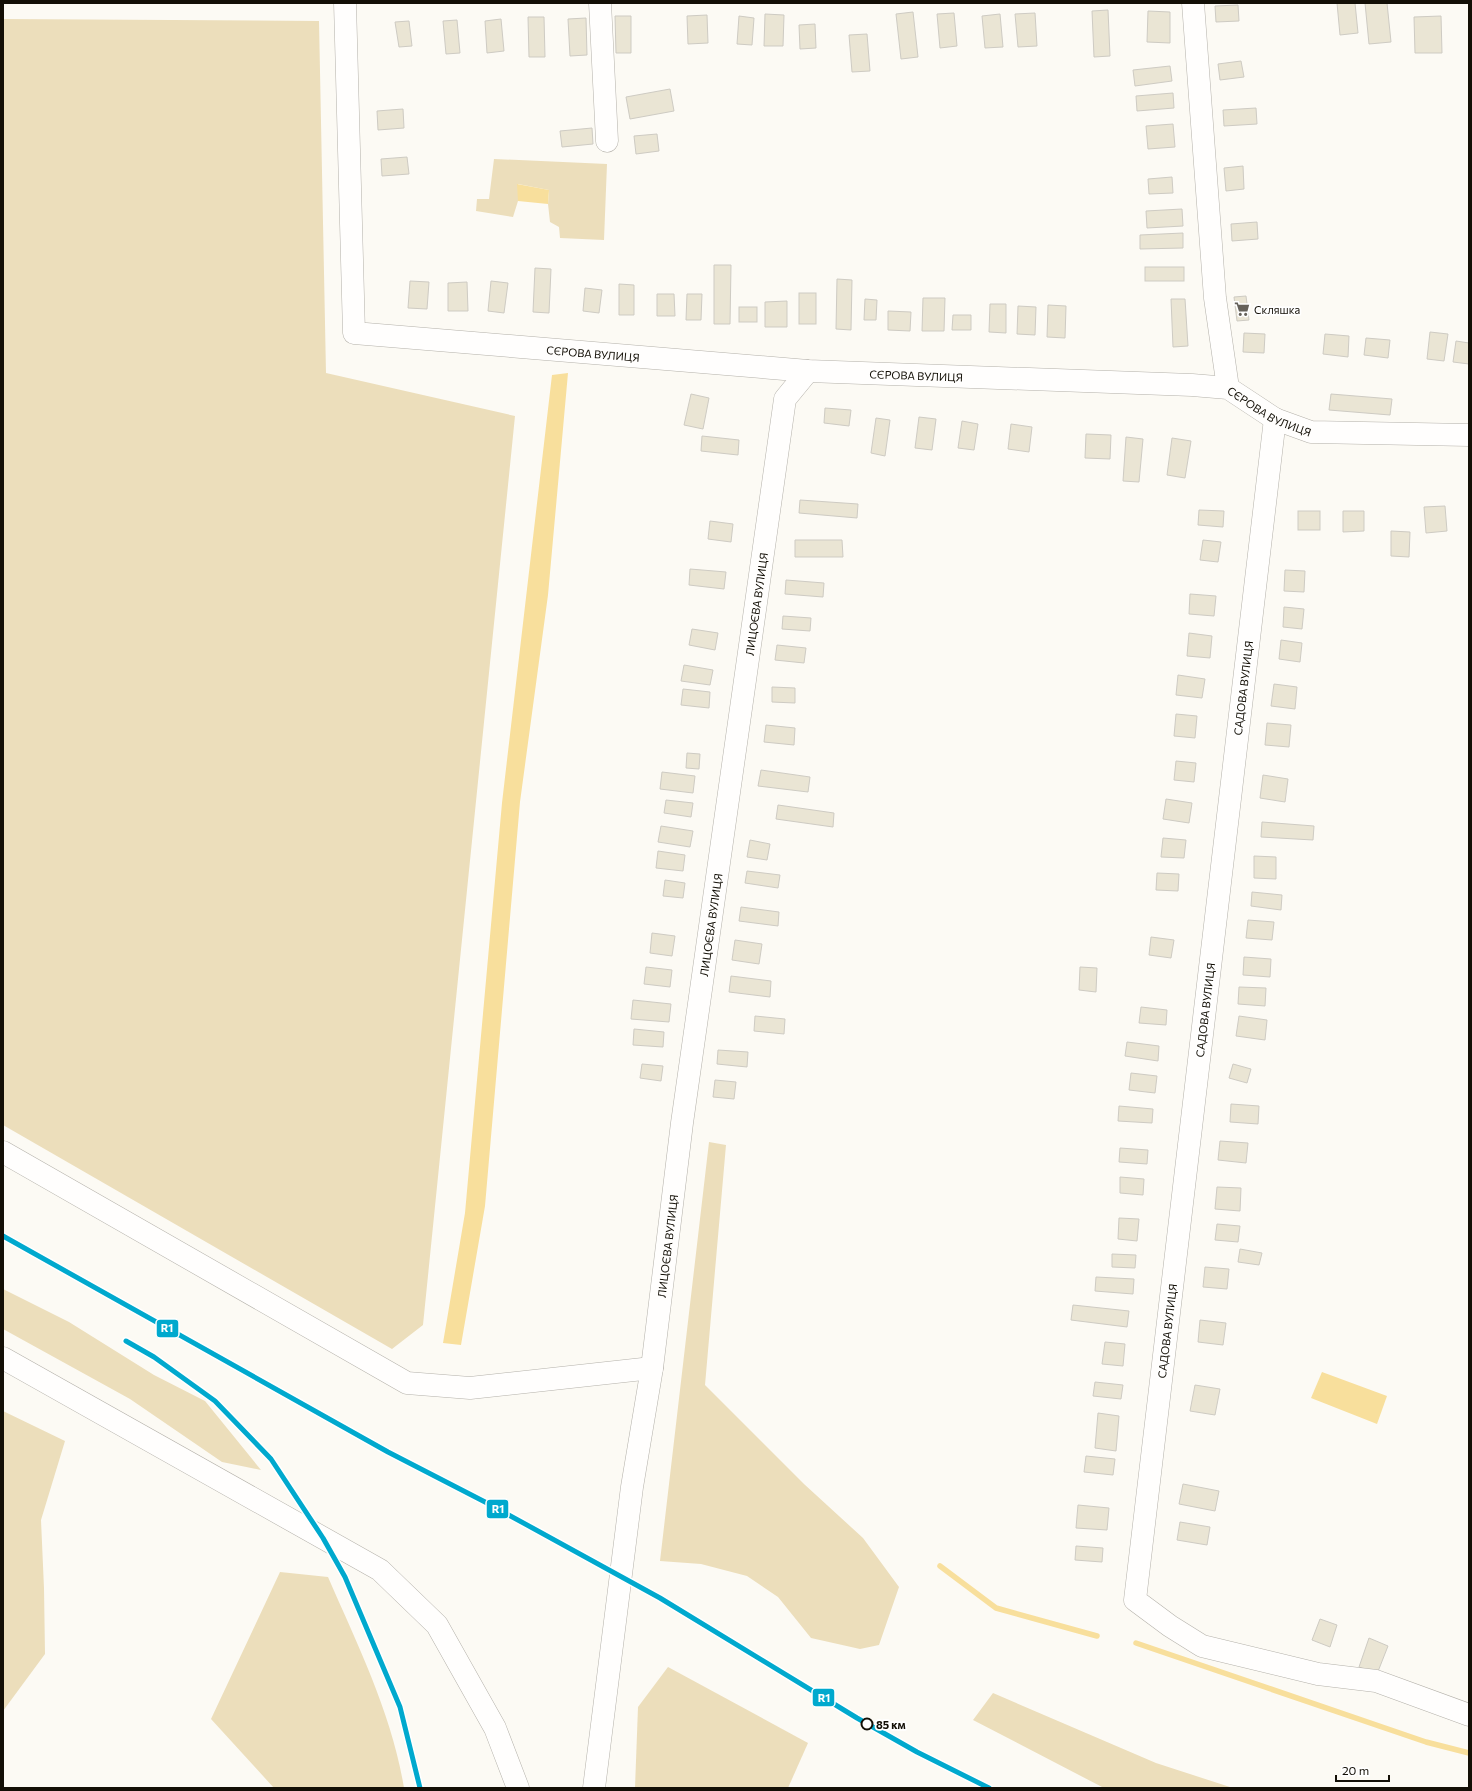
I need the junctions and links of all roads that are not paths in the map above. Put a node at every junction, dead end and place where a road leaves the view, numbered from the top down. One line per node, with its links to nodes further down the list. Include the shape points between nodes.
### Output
1 (326, 3): 2 (street)
2 (345, 3): 3 (street); 7 (street, СЄРОВА ВУЛИЦЯ, via 354,333)
3 (353, 3)
4 (600, 3): 6 (street)
5 (1193, 3): 8 (street, via 1215,298)
6 (606, 141)
7 (808, 370): 8 (street, СЄРОВА ВУЛИЦЯ); 13 (street, ЛИЦОЄВА ВУЛИЦЯ, via 785,399 682,1123)
8 (1228, 388): 9 (street, СЄРОВА ВУЛИЦЯ)
9 (1275, 419): 10 (street, СЄРОВА ВУЛИЦЯ, via 1311,432); 14 (street, САДОВА ВУЛИЦЯ, via 1135,1600 1202,1646 1318,1674 1376,1681)
10 (1469, 435)
11 (3, 1152): 13 (street, via 407,1383 470,1388)
12 (3, 1358): 15 (street, via 380,1570 437,1626 495,1728)
13 (652, 1368): 16 (street, ЛИЦОЄВА ВУЛИЦЯ, via 632,1487)
14 (1469, 1715)
15 (518, 1788)
16 (594, 1788)

